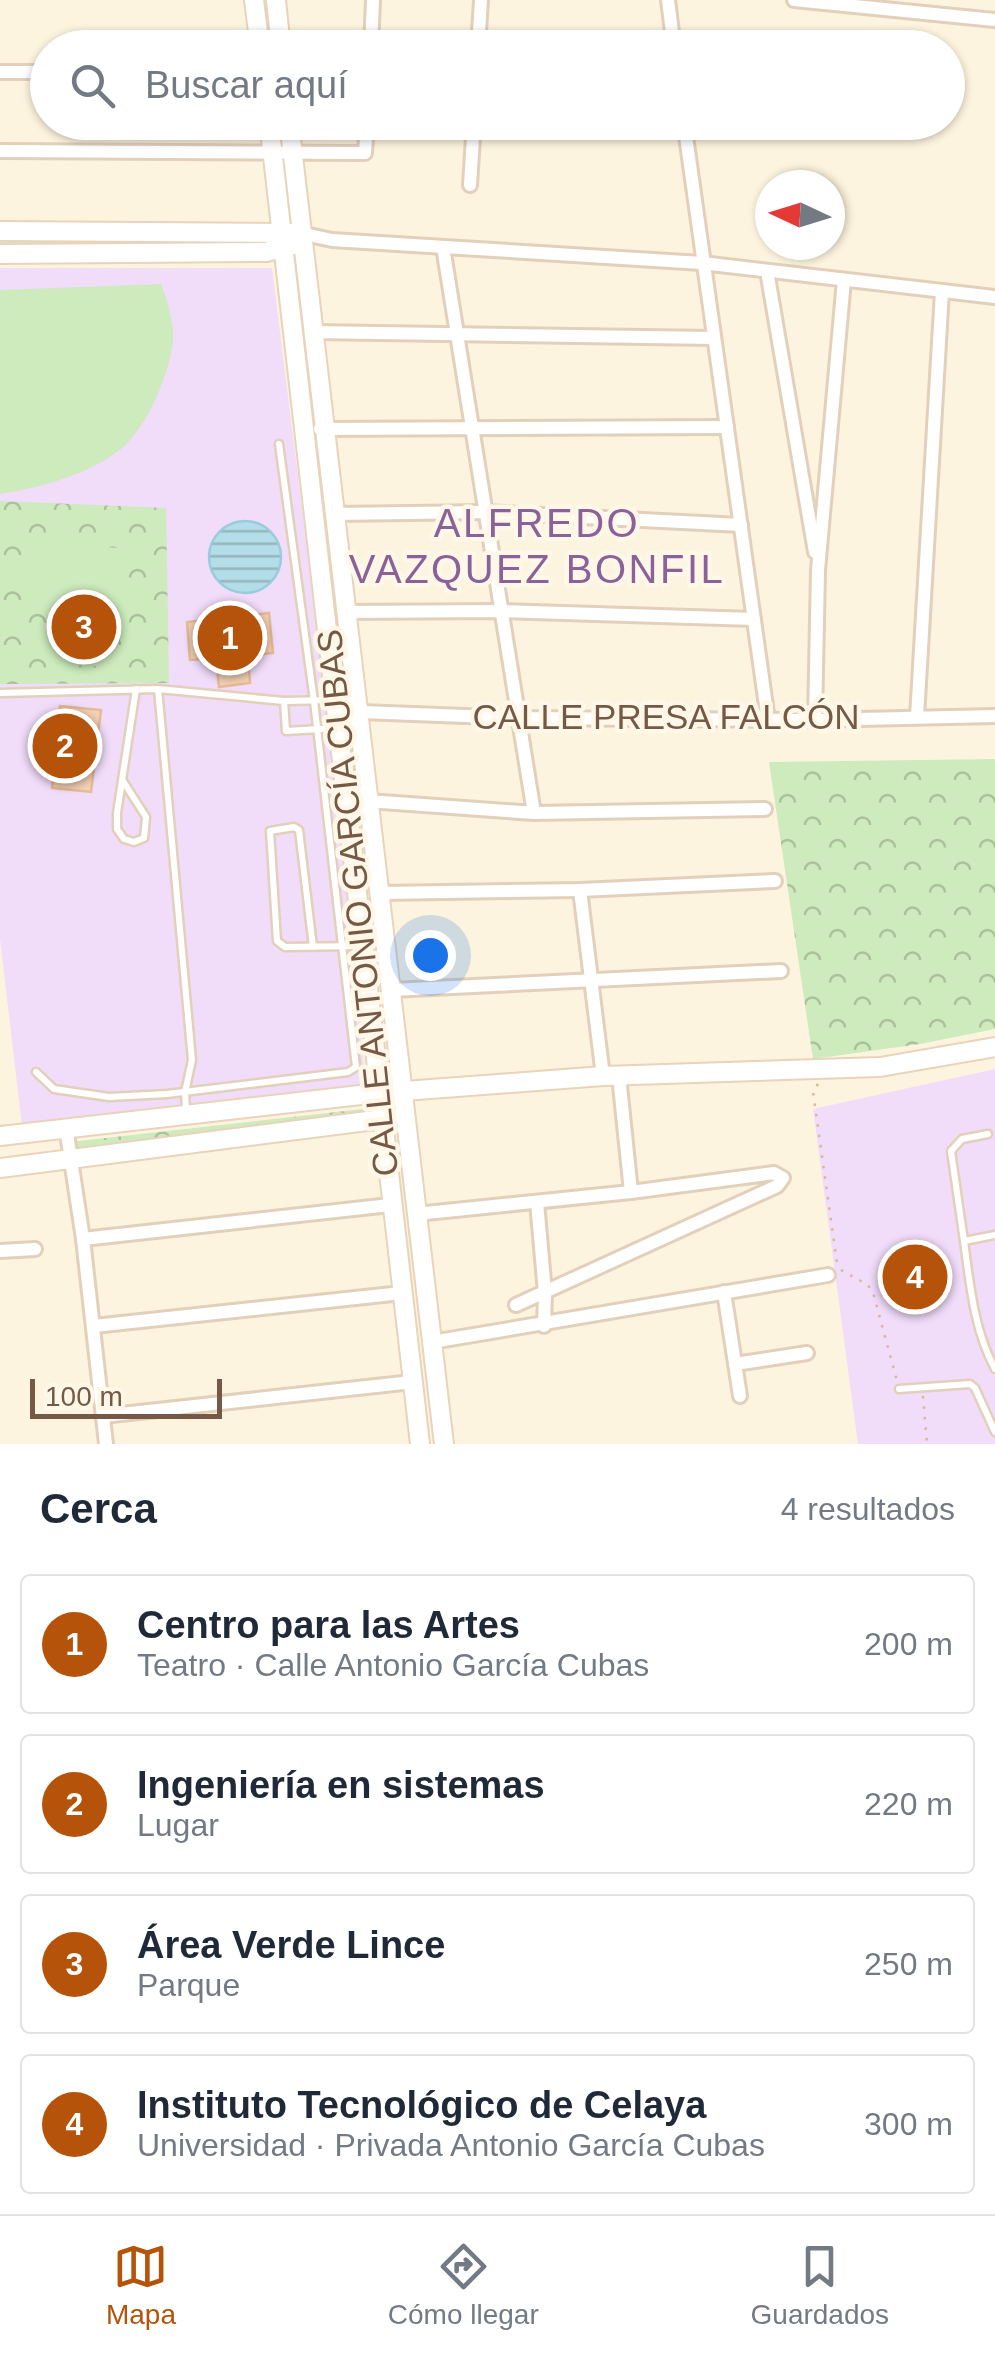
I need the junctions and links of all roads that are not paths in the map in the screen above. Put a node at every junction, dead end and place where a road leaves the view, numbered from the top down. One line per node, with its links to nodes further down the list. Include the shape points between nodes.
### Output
1 (254, 0): 10 (street)
2 (276, 0): 11 (street)
3 (373, 0): 12 (street)
4 (480, 0): 13 (street)
5 (668, 0): 14 (street)
6 (794, 0): 7 (street)
7 (827, 2): 8 (street)
8 (935, 7): 9 (street)
9 (995, 20)
10 (258, 30)
11 (279, 30)
12 (372, 30)
13 (479, 30)
14 (672, 30)
15 (0, 72): 16 (street)
16 (30, 72)
17 (278, 140): 23 (street, CALLE ANTONIO GARCÍA CUBAS)
18 (285, 140): 23 (street, CALLE ANTONIO GARCÍA CUBAS)
19 (366, 140): 23 (street, via 366,153)
20 (473, 140): 24 (street)
21 (686, 140): 29 (street)
22 (0, 151): 23 (street)
23 (283, 152): 26 (street, CALLE ANTONIO GARCÍA CUBAS)
24 (470, 185)
25 (0, 231): 26 (street)
26 (292, 239): 27 (street); 28 (street, via 266,252); 34 (street, CALLE ANTONIO GARCÍA CUBAS); 39 (street, CALLE ANTONIO GARCÍA CUBAS)
27 (444, 246): 29 (street); 35 (street)
28 (0, 254)
29 (702, 264): 30 (street); 36 (street)
30 (767, 271): 31 (street); 44 (street)
31 (844, 280): 32 (street); 44 (street)
32 (942, 291): 33 (street); 55 (street)
33 (995, 297)
34 (312, 332): 35 (street); 39 (street, CALLE ANTONIO GARCÍA CUBAS)
35 (456, 334): 36 (street); 37 (street)
36 (713, 338): 38 (street)
37 (471, 428): 38 (street); 39 (street); 41 (street)
38 (727, 428): 43 (street)
39 (314, 430): 42 (street, CALLE ANTONIO GARCÍA CUBAS); 54 (street, CALLE ANTONIO GARCÍA CUBAS)
40 (279, 444): 51 (lane)
41 (485, 512): 42 (street); 43 (street); 45 (street)
42 (334, 514): 46 (street, CALLE ANTONIO GARCÍA CUBAS)
43 (741, 524): 47 (street)
44 (818, 570): 59 (street)
45 (500, 611): 46 (street); 47 (street); 57 (street)
46 (345, 612): 53 (street, CALLE ANTONIO GARCÍA CUBAS)
47 (754, 619): 58 (street)
48 (136, 689): 49 (lane); 50 (lane); 61 (lane)
49 (158, 689): 52 (lane); 78 (lane, via 192,1060)
50 (0, 694)
51 (314, 701): 52 (lane); 54 (lane); 60 (lane)
52 (284, 702): 60 (lane, via 286,731)
53 (359, 710): 54 (street, CALLE PRESA FALCÓN); 57 (street, CALLE PRESA FALCÓN); 62 (street, CALLE ANTONIO GARCÍA CUBAS)
54 (337, 713): 60 (lane); 69 (street, CALLE ANTONIO GARCÍA CUBAS)
55 (917, 716): 56 (street, CALLE PRESA FALCÓN); 59 (street, CALLE PRESA FALCÓN)
56 (995, 716)
57 (517, 718): 58 (street, CALLE PRESA FALCÓN); 64 (street)
58 (768, 720): 59 (street, CALLE PRESA FALCÓN)
59 (814, 720)
60 (318, 730): 68 (lane)
61 (123, 780): 61 (lane, via 117,829 134,842 144,838 146,817)
62 (368, 800): 64 (street); 67 (street, CALLE ANTONIO GARCÍA CUBAS)
63 (764, 810): 64 (street)
64 (534, 812)
65 (775, 881): 66 (street)
66 (580, 890): 67 (street); 72 (street)
67 (380, 893): 73 (street, CALLE ANTONIO GARCÍA CUBAS)
68 (342, 946): 69 (lane); 70 (lane); 78 (lane, via 356,1067)
69 (363, 946): 79 (street, CALLE ANTONIO GARCÍA CUBAS)
70 (313, 947): 70 (lane, via 277,941 270,831 299,830)
71 (782, 972): 72 (street)
72 (592, 980): 73 (street); 76 (street)
73 (391, 990): 77 (street, CALLE ANTONIO GARCÍA CUBAS)
74 (995, 1047): 76 (street, via 812,1076)
75 (36, 1072): 80 (lane, via 54,1088 109,1097)
76 (611, 1076): 77 (street); 90 (street)
77 (402, 1091): 79 (street); 82 (street, CALLE ANTONIO GARCÍA CUBAS)
78 (185, 1092): 80 (lane); 81 (lane)
79 (378, 1092): 81 (street); 84 (street, CALLE ANTONIO GARCÍA CUBAS)
80 (152, 1095): 83 (lane)
81 (186, 1114): 83 (street)
82 (404, 1116): 84 (street); 93 (street, CALLE ANTONIO GARCÍA CUBAS)
83 (153, 1118): 85 (street)
84 (381, 1119): 88 (street); 92 (street, CALLE ANTONIO GARCÍA CUBAS)
85 (66, 1127): 87 (street); 88 (street)
86 (988, 1134): 96 (lane, via 962,1139 951,1151)
87 (0, 1136)
88 (72, 1159): 89 (street); 95 (street)
89 (0, 1168)
90 (631, 1192): 91 (street); 102 (street, via 774,1173 782,1178 777,1186)
91 (537, 1202): 93 (street); 102 (street)
92 (390, 1205): 95 (street); 101 (street, CALLE ANTONIO GARCÍA CUBAS)
93 (416, 1214): 106 (street, CALLE ANTONIO GARCÍA CUBAS)
94 (995, 1234): 96 (lane)
95 (83, 1239): 104 (street)
96 (964, 1242): 109 (lane, via 972,1300)
97 (35, 1249): 98 (street)
98 (0, 1251)
99 (828, 1275): 100 (street)
100 (724, 1292): 105 (street); 108 (street)
101 (402, 1293): 104 (street); 110 (street, CALLE ANTONIO GARCÍA CUBAS)
102 (545, 1293): 103 (street); 105 (street)
103 (516, 1305)
104 (94, 1326): 113 (street)
105 (544, 1326): 106 (street)
106 (432, 1342): 117 (street, CALLE ANTONIO GARCÍA CUBAS)
107 (807, 1353): 108 (street)
108 (736, 1364): 112 (street)
109 (995, 1370)
110 (412, 1382): 113 (street); 116 (street, CALLE ANTONIO GARCÍA CUBAS)
111 (899, 1389): 114 (lane, via 970,1384)
112 (740, 1396)
113 (102, 1416): 115 (street)
114 (995, 1432)
115 (106, 1444)
116 (420, 1444)
117 (444, 1444)

